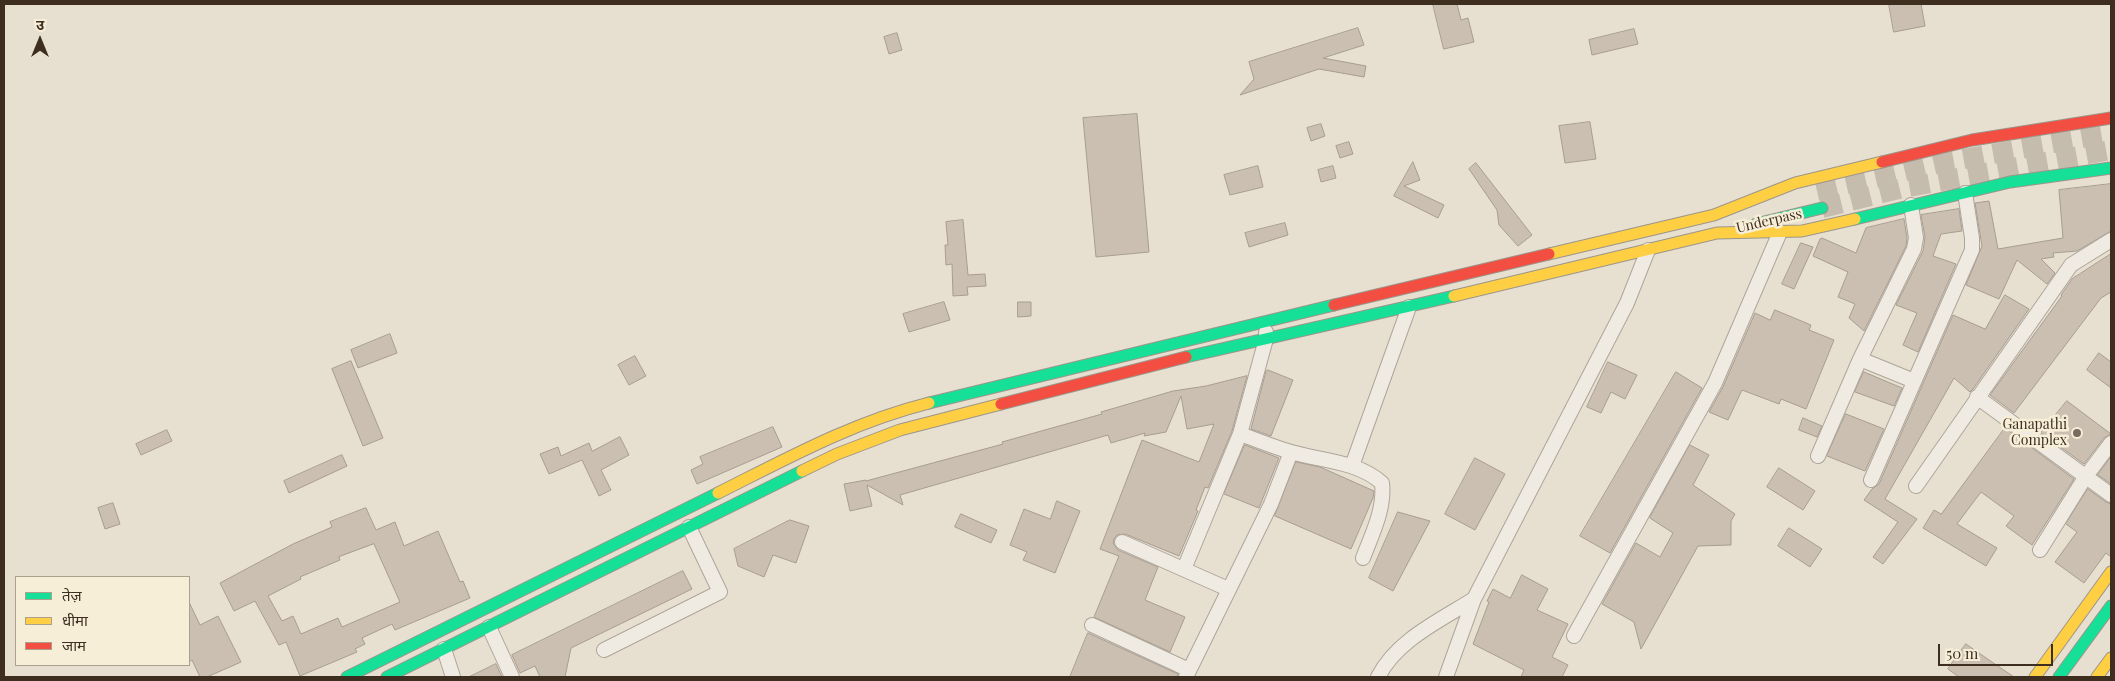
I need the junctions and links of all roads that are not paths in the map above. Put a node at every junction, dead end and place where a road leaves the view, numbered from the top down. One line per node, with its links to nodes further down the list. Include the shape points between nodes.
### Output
1 (2111, 118): 7 (main road, via 1972,140 1795,183)
2 (2111, 168): 3 (main road, via 2010,182)
3 (1965, 193): 5 (main road); 16 (street, via 1972,250)
4 (1798, 195): 7 (main road, Underpass)
5 (1911, 205): 8 (main road, via 1802,231); 15 (street, via 1916,238 1914,249)
6 (1822, 208): 9 (main road, Underpass)
7 (1714, 214): 13 (main road)
8 (1780, 232): 9 (main road); 38 (street, via 1715,382)
9 (1717, 233): 11 (main road)
10 (2111, 240): 17 (street, via 2072,265)
11 (1648, 250): 12 (main road); 34 (street, via 1628,303)
12 (1409, 307): 14 (main road); 22 (street)
13 (1265, 321): 14 (street); 43 (main road, via 890,413 828,438)
14 (1266, 338): 18 (street); 27 (main road, via 900,430 837,454)
15 (1860, 359): 16 (street); 21 (street)
16 (1914, 381): 24 (street)
17 (1977, 397): 23 (street); 25 (street)
18 (1240, 434): 20 (street); 31 (street)
19 (2111, 443): 23 (street)
20 (1292, 452): 22 (street); 33 (street, via 1272,504)
21 (1818, 456)
22 (1352, 466): 30 (street, via 1382,483 1384,496)
23 (2086, 476): 26 (street); 29 (street)
24 (1871, 480)
25 (1916, 486)
26 (2111, 495)
27 (689, 527): 37 (main road); 40 (street, via 720,592)
28 (1122, 542): 31 (street)
29 (2040, 550)
30 (1363, 558)
31 (1184, 569): 33 (street)
32 (2111, 572): 49 (main road)
33 (1228, 589): 42 (street)
34 (1474, 599): 47 (street, via 1403,644); 48 (street)
35 (2111, 606): 50 (main road)
36 (1092, 625): 42 (street)
37 (488, 627): 39 (main road); 46 (street)
38 (1574, 636)
39 (444, 649): 44 (main road); 45 (street)
40 (604, 650)
41 (2111, 658): 51 (main road)
42 (1188, 674)
43 (347, 677)
44 (387, 677)
45 (453, 677)
46 (512, 677)
47 (1378, 677)
48 (1446, 677)
49 (2035, 677)
50 (2060, 677)
51 (2097, 677)

